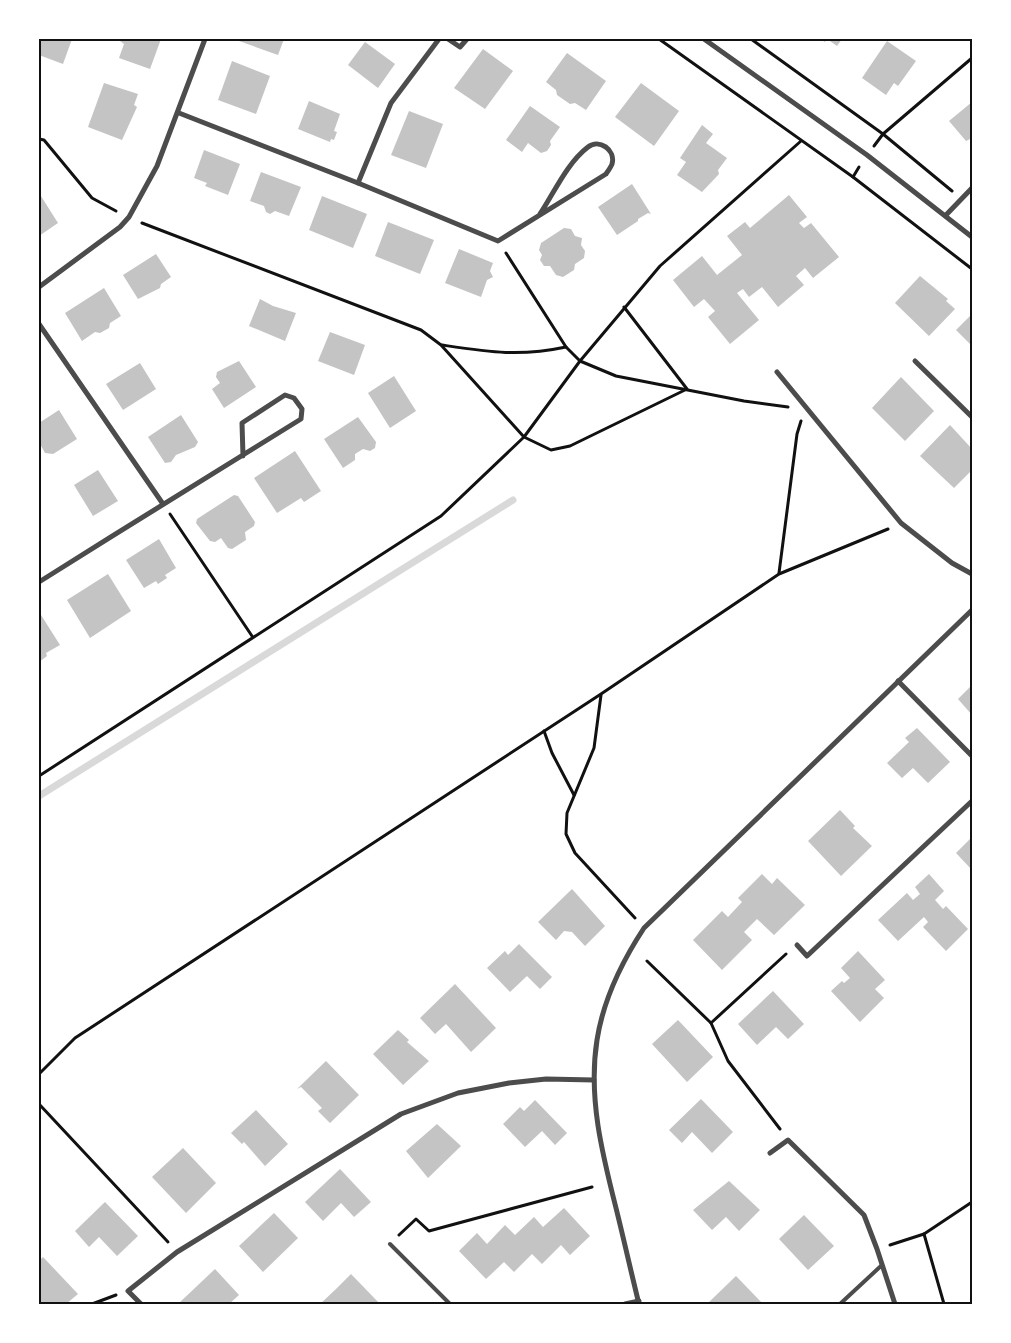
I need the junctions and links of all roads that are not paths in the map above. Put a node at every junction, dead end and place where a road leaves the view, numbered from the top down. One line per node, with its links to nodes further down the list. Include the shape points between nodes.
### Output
1 (205, 39): 6 (street)
2 (439, 39): 7 (street, via 391,103)
3 (448, 39): 4 (street, via 460,47)
4 (467, 39)
5 (704, 39): 10 (street, via 868,155)
6 (178, 113): 7 (street); 12 (street, via 129,218)
7 (358, 183): 9 (street, via 498,241)
8 (972, 188): 10 (street)
9 (540, 214): 9 (street, via 606,174 612,164 612,153 607,147 589,146 572,164)
10 (946, 215): 11 (street)
11 (972, 237)
12 (39, 287)
13 (39, 324): 18 (street)
14 (915, 361): 16 (street)
15 (777, 372): 19 (street, via 901,523 952,563)
16 (972, 417)
17 (242, 456): 17 (street, via 242,423 286,395 294,398 302,409 301,419); 18 (street)
18 (163, 504): 20 (street)
19 (972, 574)
20 (39, 582)
21 (972, 610): 22 (street)
22 (898, 681): 23 (street); 26 (street, via 644,928 610,996 597,1038)
23 (972, 756)
24 (972, 801): 25 (street, via 808,956)
25 (797, 945)
26 (594, 1080): 30 (street, via 598,1133); 31 (street, via 546,1079 509,1083 458,1093 401,1114 177,1252 128,1291)
27 (770, 1153): 29 (street, via 788,1140 864,1215)
28 (390, 1244): 32 (lane)
29 (882, 1265): 34 (lane); 35 (street)
30 (639, 1303): 33 (street)
31 (141, 1304)
32 (450, 1304)
33 (625, 1304)
34 (840, 1304)
35 (895, 1304)

